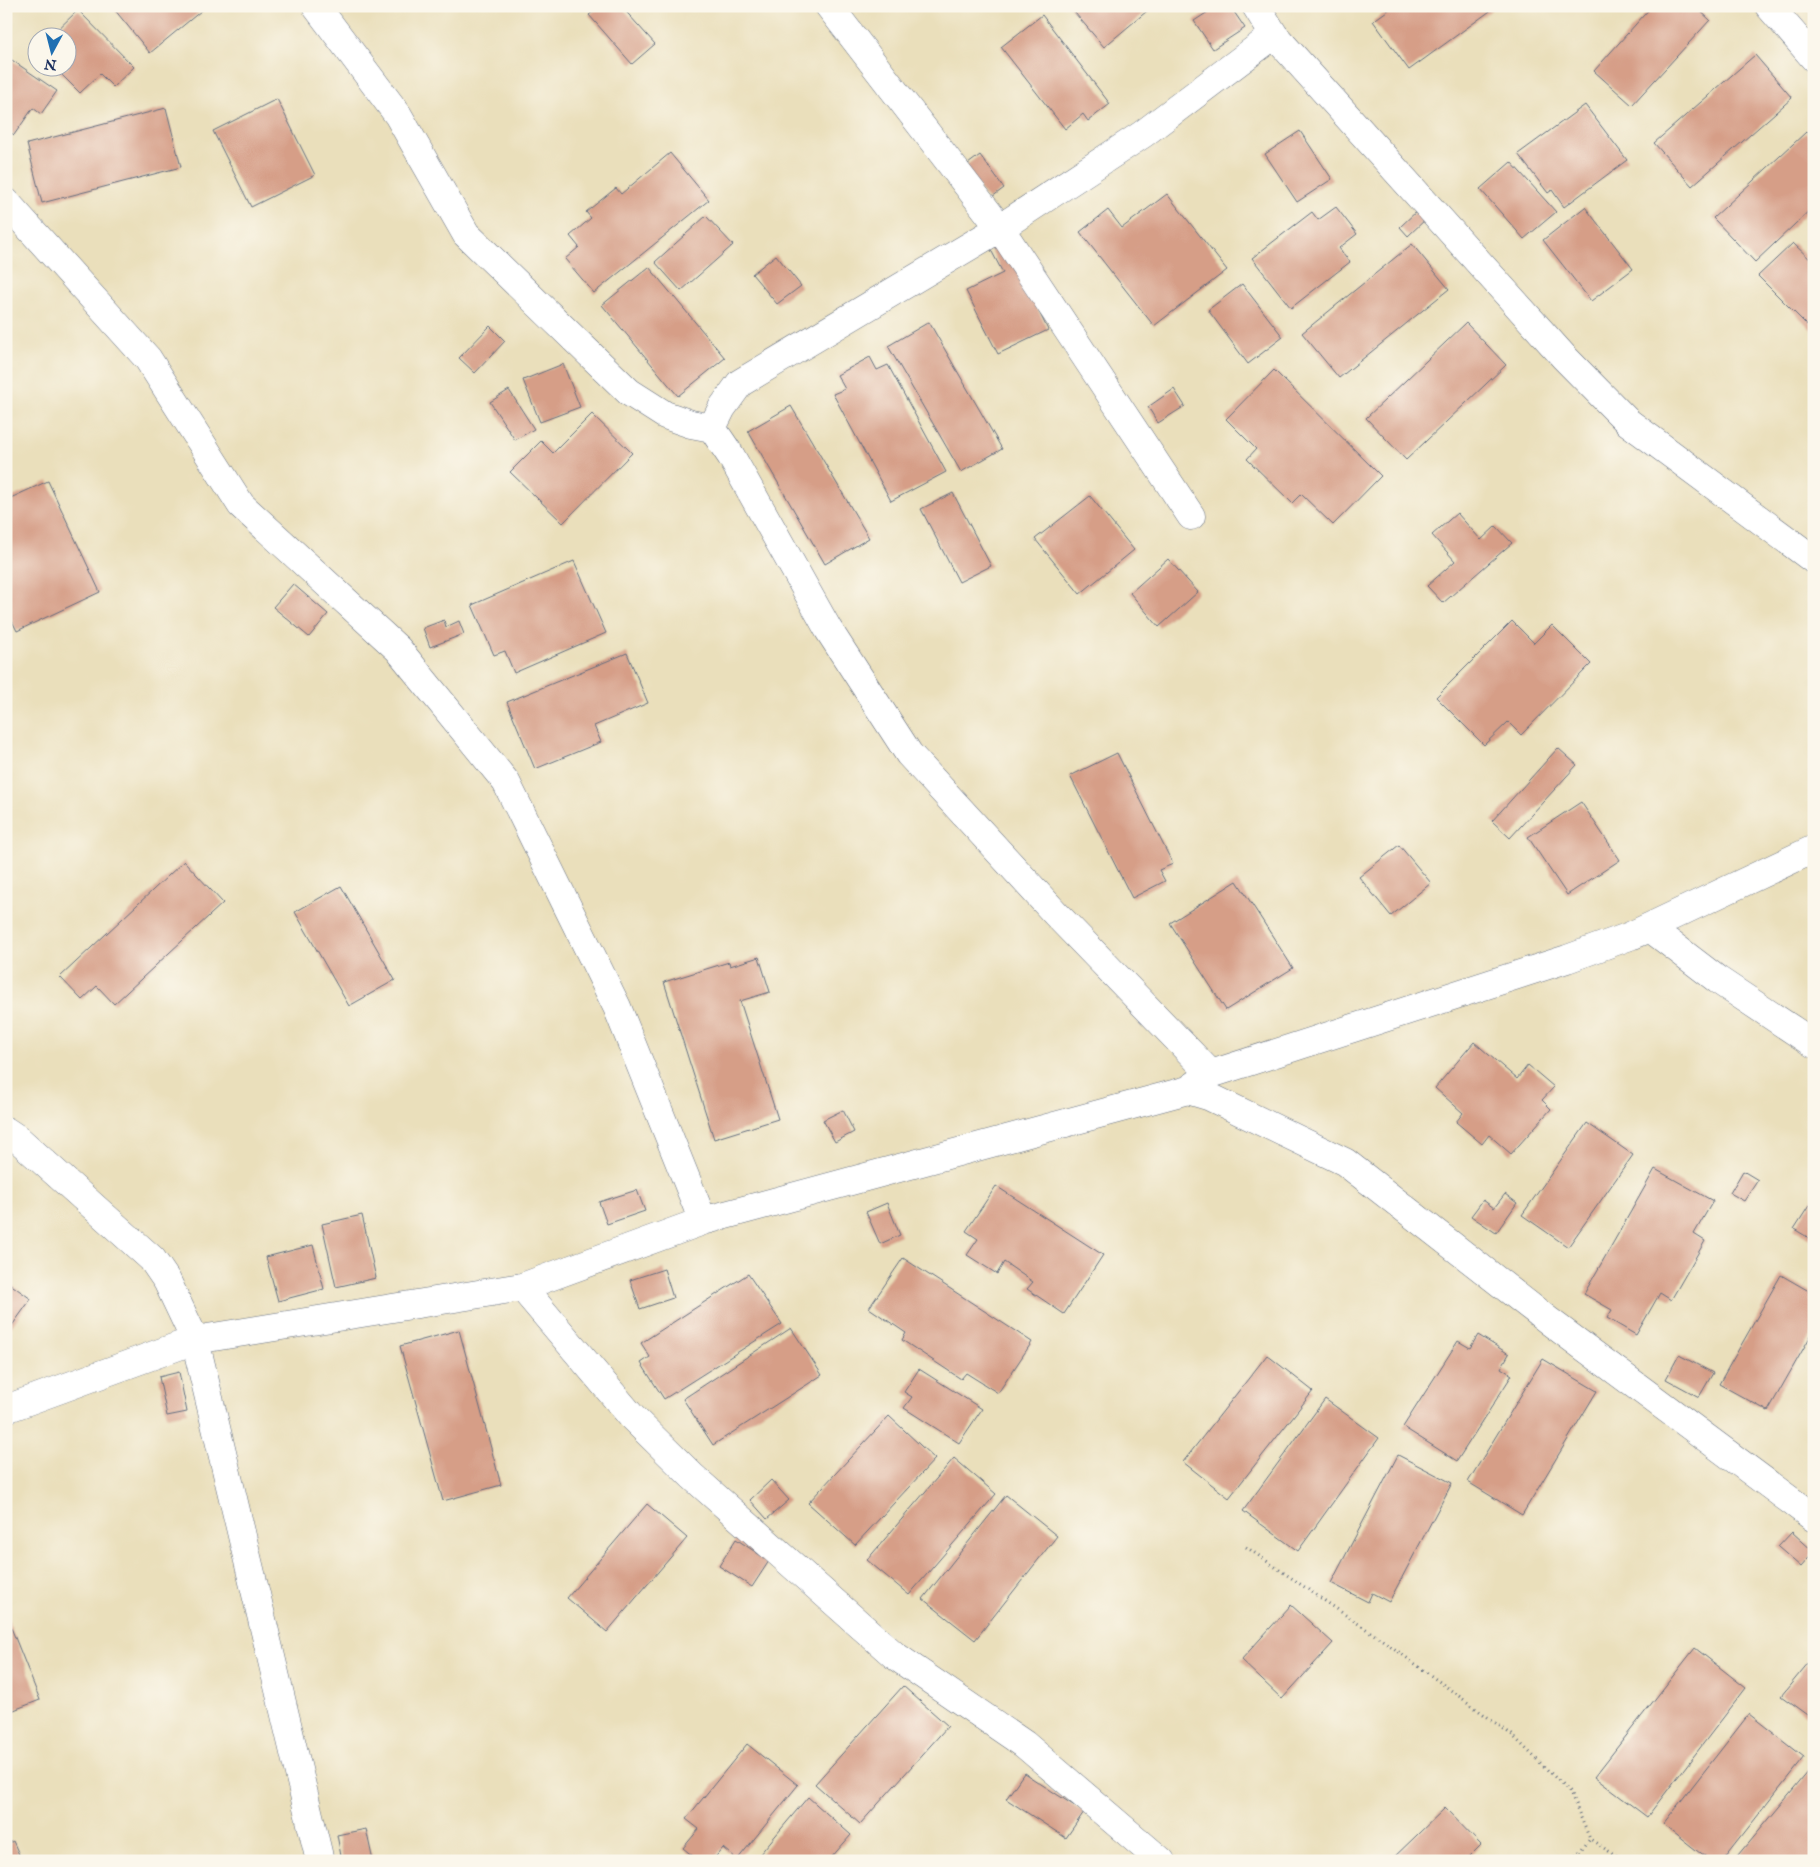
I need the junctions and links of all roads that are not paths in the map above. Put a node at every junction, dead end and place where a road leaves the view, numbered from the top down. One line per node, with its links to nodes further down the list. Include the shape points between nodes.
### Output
1 (316, 6): 9 (street, via 398,115 466,234 629,392 665,415)
2 (829, 6): 8 (street)
3 (1256, 6): 5 (street)
4 (1769, 6): 6 (street)
5 (1274, 35): 8 (street, via 1143,134); 11 (street, via 1564,356 1628,422)
6 (1814, 58)
7 (6, 202): 18 (street, via 148,359 241,505 398,649 506,782 618,1007)
8 (1000, 228): 9 (street, via 740,383); 10 (street)
9 (712, 428): 15 (street, via 828,628 909,754 1056,914)
10 (1192, 516)
11 (1814, 560)
12 (1814, 849): 13 (street)
13 (1630, 936): 14 (street, via 1650,928 1718,980); 15 (street)
14 (1814, 1044)
15 (1211, 1074): 16 (street)
16 (1188, 1090): 18 (street); 22 (street, via 1208,1096 1345,1162 1549,1321)
17 (6, 1131): 20 (street, via 152,1259 167,1280)
18 (703, 1221): 19 (street)
19 (522, 1288): 20 (street); 24 (street, via 632,1417 692,1476 894,1654 1024,1744)
20 (195, 1340): 21 (street); 23 (street)
21 (6, 1410)
22 (1814, 1518)
23 (320, 1861)
24 (1161, 1861)

